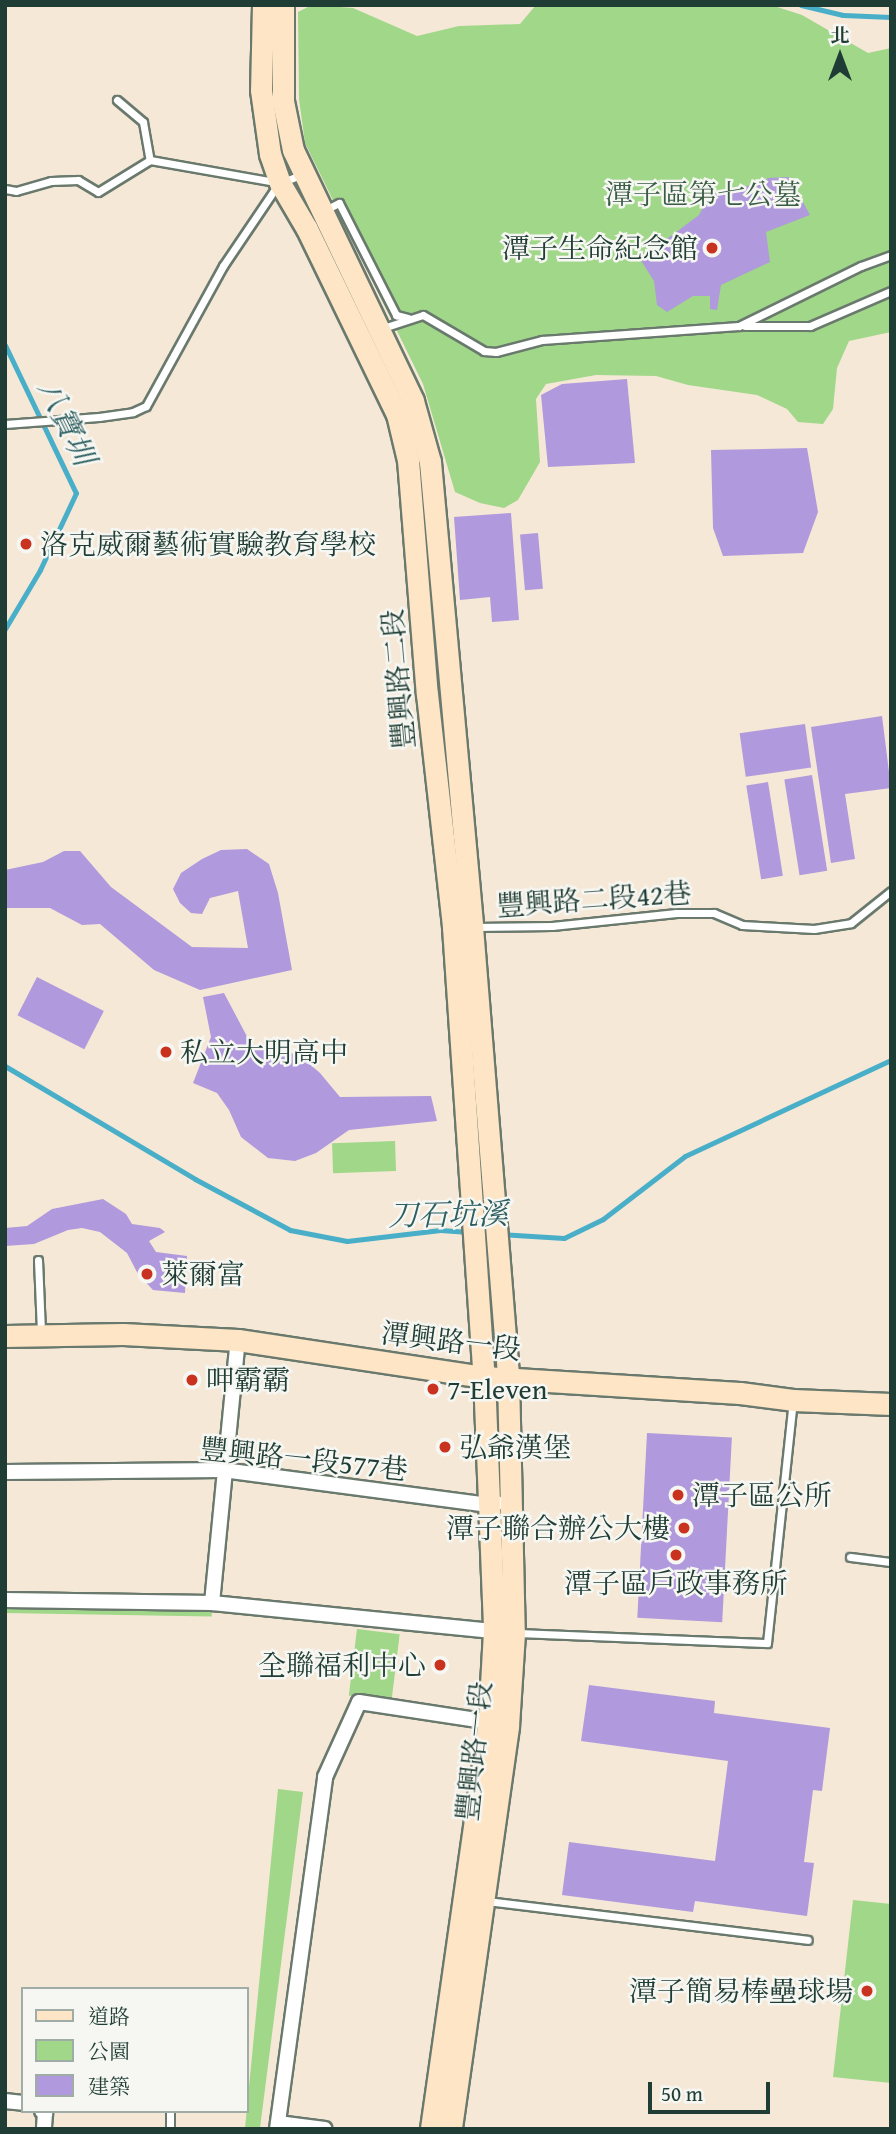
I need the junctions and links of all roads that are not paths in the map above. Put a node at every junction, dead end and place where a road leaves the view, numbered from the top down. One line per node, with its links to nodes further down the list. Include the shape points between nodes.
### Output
1 (263, 5): 6 (street, 豐興路二段, via 261,90 270,155)
2 (284, 5): 5 (street, 豐興路二段, via 283,101)
3 (117, 100): 4 (lane, via 143,122)
4 (150, 160): 6 (lane); 7 (lane, via 98,192 78,180)
5 (303, 174): 6 (lane); 8 (street, 豐興路二段)
6 (280, 183): 14 (lane, via 223,266 146,406 111,415); 16 (street, 豐興路二段, via 397,414 405,448 427,694)
7 (5, 189)
8 (321, 212): 11 (lane, via 339,203 396,315); 13 (street, 豐興路二段)
9 (891, 255): 12 (lane)
10 (891, 291): 12 (lane, via 810,326)
11 (409, 318): 12 (lane, via 423,315 484,351 496,352 542,340); 13 (lane)
12 (739, 326)
13 (378, 330): 16 (street, 豐興路二段, via 413,401 430,462)
14 (5, 424)
15 (891, 891): 16 (lane, 豐興路二段42巷, via 851,923 814,929 743,925 714,913 551,926)
16 (463, 927): 21 (street, 豐興路二段, via 473,1223); 22 (street, 豐興路二段)
17 (38, 1260): 18 (lane)
18 (41, 1334): 19 (street, 潭興路一段); 20 (street, 潭興路一段)
19 (5, 1336)
20 (238, 1340): 21 (street, 潭興路一段); 25 (street)
21 (484, 1377): 22 (street, 潭興路一段); 28 (street, 豐興路一段)
22 (508, 1377): 23 (street, 潭興路一段); 27 (street, 豐興路一段)
23 (793, 1400): 24 (street, 潭興路一段); 33 (lane, via 767,1643)
24 (891, 1404)
25 (223, 1470): 26 (street, 豐興路一段577巷); 28 (street, 豐興路一段577巷); 32 (street)
26 (5, 1472)
27 (512, 1499): 28 (street, 豐興路一段577巷); 33 (street, 豐興路一段)
28 (489, 1505): 33 (street, 豐興路一段)
29 (850, 1557): 30 (lane)
30 (891, 1562)
31 (5, 1600): 32 (street)
32 (212, 1603): 33 (street)
33 (504, 1632): 34 (street, 豐興路一段)
34 (499, 1724): 35 (street, 豐興路一段); 37 (street, via 359,1702 325,1777)
35 (475, 1900): 36 (lane); 39 (street, 豐興路一段); 40 (street, 豐興路一段)
36 (808, 1940)
37 (278, 2126): 38 (street)
38 (325, 2129)
39 (431, 2129)
40 (451, 2129)

